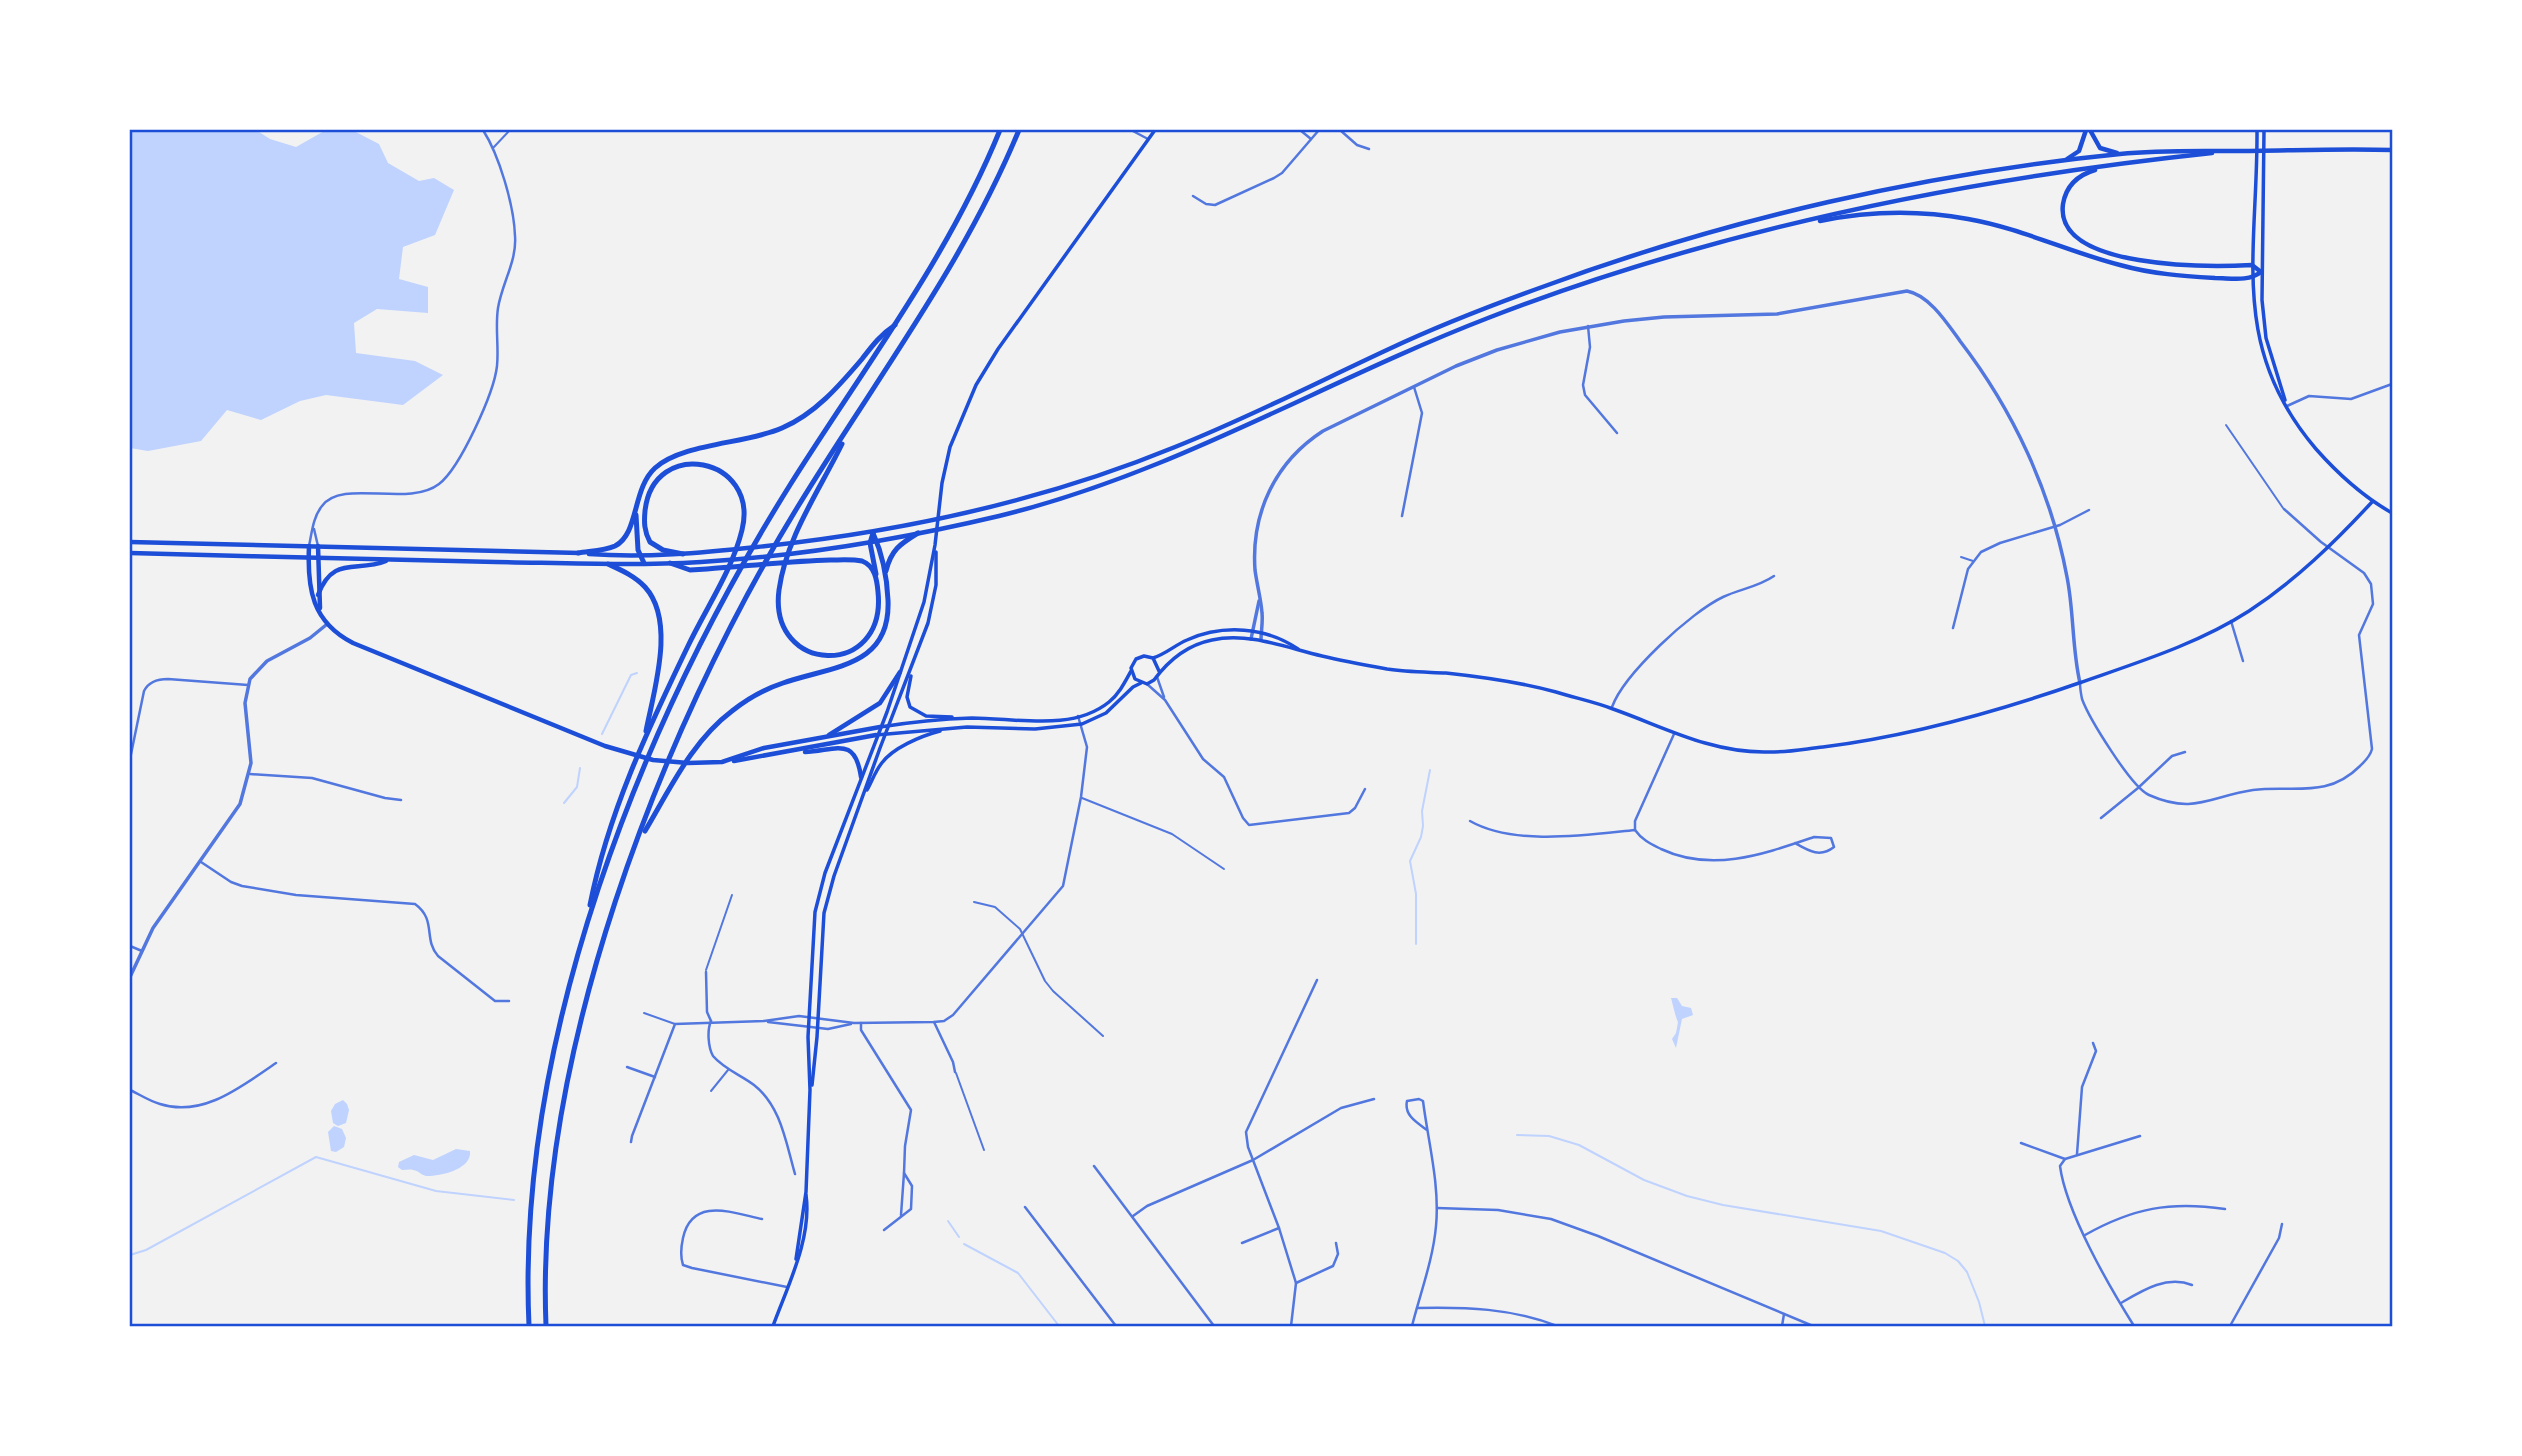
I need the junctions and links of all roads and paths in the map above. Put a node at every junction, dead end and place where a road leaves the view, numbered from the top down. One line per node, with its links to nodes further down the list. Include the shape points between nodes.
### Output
1 (483, 130): 15 (street)
2 (510, 130): 15 (lane)
3 (1000, 130): 27 (highway, via 954,225)
4 (1019, 130): 32 (highway, via 946,274)
5 (1131, 130): 13 (street)
6 (1155, 130): 13 (main road)
7 (1300, 130): 14 (street)
8 (1319, 130): 14 (street)
9 (1340, 130): 16 (street)
10 (2088, 130): 19 (main road, via 2100,148); 20 (main road, via 2079,151)
11 (2257, 130): 24 (main road)
12 (2264, 130): 25 (main road)
13 (1149, 139): 47 (main road, via 976,385 958,423 946,465)
14 (1311, 139): 22 (street, via 1282,173 1266,182 1215,205)
15 (492, 148): 41 (street, via 509,202 516,245 498,308 497,365 485,409 439,484 402,495 339,495 323,504)
16 (1369, 149)
17 (2392, 150): 18 (main road)
18 (2234, 151): 19 (main road); 21 (main road)
19 (2121, 154): 20 (main road)
20 (2060, 161): 43 (main road, via 1896,188 1641,254 1440,326 1268,407 1129,465 1050,492)
21 (2110, 166): 23 (main road, via 1958,188); 24 (main road, via 2083,174 2066,194 2066,221 2083,243 2167,264)
22 (1193, 196)
23 (1774, 229): 26 (main road, via 1862,215 1939,214 2003,228 2145,271); 44 (main road, via 1665,258 1526,304 1408,351 1162,464 1059,499)
24 (2252, 265): 25 (main road); 26 (main road)
25 (2260, 272): 26 (main road); 31 (main road, via 2266,338)
26 (2252, 278): 31 (main road, via 2261,352)
27 (897, 323): 36 (highway, via 881,334 819,405 794,422 761,436 663,461 642,485); 121 (highway, via 770,518 706,638 642,774)
28 (1588, 326): 30 (street, via 1497,350); 34 (street, via 1585,396); 42 (street, via 1664,317 1777,314 1895,291 1915,293 1951,328 2003,404 2030,457)
29 (2392, 384): 31 (street, via 2351,399 2309,396)
30 (1414, 386): 40 (street, via 1422,413); 68 (street, via 1323,431 1284,465 1258,522)
31 (2287, 406): 35 (main road, via 2320,454)
32 (853, 422): 65 (highway, via 784,567 779,610 790,638 820,656 840,655 860,645 869,637 879,612); 116 (highway, via 796,509 728,634)
33 (2225, 425): 37 (lane)
34 (1617, 433)
35 (2372, 502): 39 (main road); 50 (main road)
36 (636, 509): 52 (highway, via 623,541); 54 (highway)
37 (2284, 509): 50 (street)
38 (2089, 510): 42 (street)
39 (2392, 513)
40 (1402, 516)
41 (314, 525): 48 (street); 49 (street)
42 (2055, 527): 59 (street, via 2000,542); 86 (street, via 2072,604)
43 (873, 533): 46 (highway); 53 (main road)
44 (918, 534): 46 (main road); 64 (highway, via 892,551)
45 (130, 542): 48 (main road)
46 (873, 542): 63 (main road); 64 (highway); 65 (highway)
47 (935, 545): 80 (main road, via 933,604); 83 (main road, via 924,601)
48 (309, 546): 49 (main road); 55 (main road)
49 (318, 546): 52 (main road); 56 (main road)
50 (2329, 548): 70 (main road, via 2288,583); 107 (street, via 2364,573 2374,592 2359,635 2370,756 2345,779 2318,789 2253,790 2185,805)
51 (130, 553): 55 (main road)
52 (579, 553): 54 (main road)
53 (683, 554): 54 (main road); 100 (highway, via 650,542 644,521 646,503 653,484 669,470 690,464 713,467 738,489 743,528)
54 (640, 555): 60 (highway)
55 (309, 557): 56 (main road); 69 (main road, via 309,582)
56 (317, 557): 58 (main road); 67 (main road)
57 (1961, 557): 59 (lane)
58 (388, 560): 62 (main road); 67 (main road, via 336,570 327,576)
59 (1973, 561): 72 (street)
60 (644, 563): 61 (main road); 62 (main road)
61 (670, 563): 63 (highway, via 690,569)
62 (608, 564): 100 (highway, via 644,585 660,622 657,675)
63 (707, 565): 65 (highway, via 861,561)
64 (885, 574): 116 (highway, via 886,626 869,652 849,664 770,688 720,720 692,752)
65 (876, 576)
66 (1774, 576): 89 (street, via 1761,585 1724,596 1671,634 1619,693)
67 (318, 595): 69 (main road)
68 (1259, 598): 73 (street); 74 (street)
69 (321, 616): 71 (main road)
70 (2231, 621): 79 (street); 86 (main road)
71 (326, 625): 87 (street, via 267,661); 104 (main road, via 353,643 617,750 671,762)
72 (1953, 628)
73 (1252, 630): 74 (main road); 75 (street); 78 (main road, via 1207,633)
74 (1261, 631): 76 (street); 77 (main road)
75 (1251, 639): 76 (main road); 82 (main road, via 1204,642 1185,650)
76 (1261, 641): 77 (main road)
77 (1300, 650): 89 (main road, via 1390,669 1518,683)
78 (1153, 658): 81 (main road, via 1140,657); 82 (main road)
79 (2243, 661)
80 (912, 668): 91 (main road, via 907,691 910,707 926,716); 93 (main road)
81 (1131, 671): 85 (main road); 90 (main road, via 1108,703)
82 (1159, 671): 84 (main road)
83 (900, 672): 94 (main road); 99 (main road, via 880,703)
84 (1157, 677): 85 (main road); 88 (street)
85 (1144, 683): 88 (street); 92 (main road, via 1133,687 1106,713)
86 (2080, 683): 97 (main road, via 1988,713 1843,744 1765,752 1717,747); 107 (street, via 2081,696 2098,730)
87 (248, 685): 103 (street, via 168,679 150,683 144,691); 105 (street)
88 (1165, 701): 108 (street, via 1203,759 1224,777 1249,825 1349,813)
89 (1612, 709): 97 (main road)
90 (1078, 716): 91 (main road, via 1061,720); 92 (street)
91 (961, 719): 93 (main road)
92 (1082, 724): 95 (main road, via 1035,729); 110 (street, via 1087,747)
93 (889, 726): 94 (main road); 96 (main road)
94 (880, 727): 98 (main road); 99 (main road)
95 (967, 727): 96 (main road); 109 (main road, via 923,736 889,756)
96 (885, 734): 98 (main road); 109 (main road)
97 (1674, 734): 114 (street)
98 (876, 736): 101 (main road); 106 (main road)
99 (825, 737): 104 (main road, via 764,748)
100 (644, 742): 121 (highway, via 607,835)
101 (793, 751): 104 (main road); 106 (main road, via 848,750 857,757)
102 (2185, 752): 107 (street, via 2172,756)
103 (130, 759)
104 (729, 761)
105 (250, 774): 111 (street, via 312,778); 117 (street, via 238,809)
106 (861, 776): 130 (main road, via 815,912)
107 (2138, 788): 112 (street)
108 (1365, 789)
109 (863, 797): 131 (main road, via 824,913)
110 (1081, 797): 118 (lane, via 1172,834); 122 (street, via 1063,886)
111 (401, 800)
112 (2101, 818)
113 (1470, 821): 114 (street, via 1514,834 1564,836)
114 (1635, 830): 115 (street, via 1671,853 1720,862)
115 (1795, 843): 115 (street, via 1824,835 1834,847 1816,853)
116 (636, 846): 181 (highway, via 566,1084 549,1211)
117 (201, 862): 124 (street, via 154,926); 128 (street, via 242,886 415,904 428,917 432,949 438,956 495,1001)
118 (1224, 869)
119 (732, 895): 125 (lane)
120 (974, 902): 122 (lane, via 995,907)
121 (585, 932): 180 (highway, via 562,1017 539,1141 528,1246)
122 (1022, 934): 134 (street, via 953,1015); 140 (lane, via 1045,981)
123 (130, 946): 124 (street)
124 (142, 951): 126 (street)
125 (706, 972): 132 (street)
126 (130, 977)
127 (1317, 979): 158 (street, via 1246,1132)
128 (509, 1001)
129 (644, 1013): 137 (lane)
130 (809, 1017): 131 (street); 133 (street); 138 (main road)
131 (818, 1018): 135 (street); 139 (main road)
132 (711, 1021): 133 (street); 137 (street); 144 (street, via 710,1051)
133 (764, 1021): 138 (street)
134 (934, 1022): 136 (street); 145 (street)
135 (854, 1023): 136 (street); 139 (street)
136 (861, 1023): 160 (street, via 911,1110)
137 (676, 1024): 146 (street)
138 (808, 1025): 139 (street); 148 (main road)
139 (818, 1027): 148 (main road)
140 (1103, 1036)
141 (2093, 1043): 156 (street, via 2096,1051 2082,1087)
142 (276, 1063): 147 (street, via 206,1105 160,1104)
143 (628, 1067): 146 (street)
144 (729, 1068): 149 (lane); 161 (street, via 760,1090 775,1110)
145 (955, 1072): 155 (lane)
146 (655, 1077): 153 (street)
147 (130, 1090)
148 (810, 1090): 176 (main road, via 806,1192)
149 (711, 1091)
150 (1374, 1099): 158 (street, via 1341,1108)
151 (1427, 1130): 151 (street, via 1423,1101 1407,1101 1411,1118); 163 (street)
152 (2140, 1136): 156 (street)
153 (631, 1142)
154 (2021, 1143): 157 (street)
155 (984, 1150)
156 (2077, 1154): 157 (street)
157 (2065, 1159): 171 (street, via 2060,1166 2063,1185)
158 (1253, 1160): 166 (street); 169 (street)
159 (1094, 1166): 166 (street)
160 (904, 1173): 165 (street); 165 (street, via 912,1186 911,1209)
161 (795, 1174)
162 (1025, 1207): 183 (street)
163 (1437, 1208): 178 (street, via 1435,1236); 179 (street, via 1477,1208 1551,1219)
164 (2225, 1209): 171 (street, via 2159,1206 2122,1216)
165 (901, 1215): 170 (street)
166 (1133, 1216): 184 (street)
167 (762, 1219): 176 (street, via 704,1211 688,1223 681,1260 692,1268)
168 (2282, 1224): 191 (street, via 2279,1238)
169 (1279, 1228): 172 (street); 174 (street)
170 (884, 1230)
171 (2084, 1235): 177 (street)
172 (1242, 1243)
173 (1336, 1243): 174 (street, via 1333,1266)
174 (1296, 1283): 185 (street)
175 (2192, 1285): 177 (street, via 2164,1283)
176 (787, 1287): 182 (main road)
177 (2121, 1303): 190 (street)
178 (1417, 1308): 186 (street); 187 (street, via 1494,1309)
179 (1784, 1314): 188 (street); 189 (street)
180 (529, 1326)
181 (546, 1326)
182 (773, 1326)
183 (1116, 1326)
184 (1214, 1326)
185 (1291, 1326)
186 (1412, 1326)
187 (1557, 1326)
188 (1782, 1326)
189 (1814, 1326)
190 (2134, 1326)
191 (2230, 1326)

